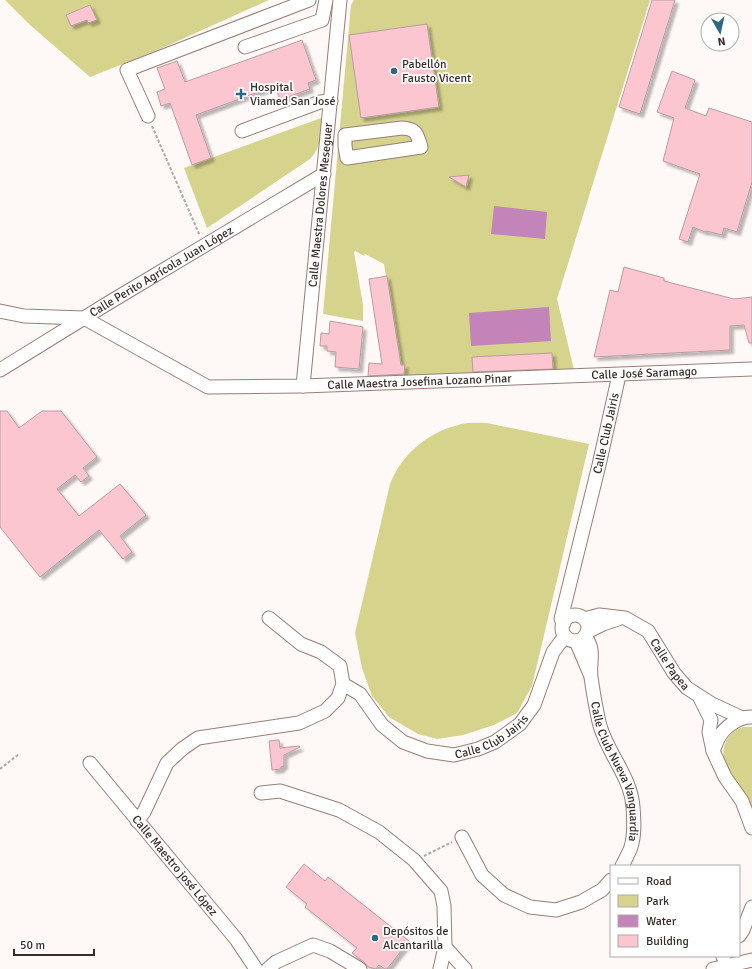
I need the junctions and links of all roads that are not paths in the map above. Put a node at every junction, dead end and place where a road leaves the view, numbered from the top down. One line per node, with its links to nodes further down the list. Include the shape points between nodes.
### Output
1 (309, 0): 6 (street, via 127,70)
2 (326, 0): 4 (street, via 322,20)
3 (340, 0): 5 (street, Calle Maestra Dolores Meseguer)
4 (245, 47)
5 (331, 101): 7 (street, via 320,102); 9 (street, Calle Maestra Dolores Meseguer)
6 (148, 116)
7 (242, 131)
8 (345, 146): 8 (street, via 347,158 421,147 417,133 411,128 345,135); 9 (street)
9 (326, 147): 10 (street, Calle Maestra Dolores Meseguer)
10 (324, 174): 12 (street, Calle Perito Agrícola Juan López); 17 (street, Calle Maestra Dolores Meseguer)
11 (0, 311): 12 (street, via 24,316)
12 (84, 318): 14 (street, Calle Perito Agrícola Juan López); 17 (street, Calle Maestra Josefina Lozano Pinar, via 208,387)
13 (752, 369): 15 (street, Calle José Saramago)
14 (0, 370)
15 (619, 375): 16 (street, Calle José Saramago); 18 (street, Calle Club Jairis)
16 (537, 378): 17 (street, Calle Maestra Josefina Lozano Pinar)
17 (303, 386)
18 (569, 586): 20 (street, Calle Club Nueva Vanguardia); 20 (street, Calle Club Jairis, via 561,619)
19 (270, 618): 21 (street, via 302,644 321,652 340,666)
20 (578, 629): 21 (street, Calle Club Jairis, via 553,652 534,704 520,724 495,742 454,755 427,751 403,742 382,725 360,694); 22 (street, Calle Papea, via 600,615 625,618 648,630 674,673); 30 (street, Calle Club Nueva Vanguardia, via 591,676 599,724 628,782 633,805 634,827 631,846)
21 (343, 684): 27 (street, via 338,698 325,711 299,723 198,738 167,763 144,812)
22 (700, 698): 23 (street, via 727,712); 24 (street, via 711,720 709,732)
23 (747, 717): 24 (street, via 732,724 722,733)
24 (713, 751): 28 (street, via 725,777 742,800)
25 (90, 763): 27 (street, Calle Maestro josé López)
26 (261, 793): 34 (street, via 280,791 340,810 380,832 414,860 441,891)
27 (137, 821): 36 (street, Calle Maestro josé López, via 236,939)
28 (752, 828)
29 (462, 837): 31 (street, via 482,875 504,895 530,907 556,910 581,902 602,890)
30 (622, 865)
31 (610, 881)
32 (752, 907): 33 (street)
33 (740, 934)
34 (445, 947): 39 (street); 40 (street)
35 (752, 960): 41 (street)
36 (256, 969)
37 (268, 969): 38 (street, via 276,962 313,945 330,951)
38 (360, 969)
39 (440, 969)
40 (465, 969)
41 (713, 969)

